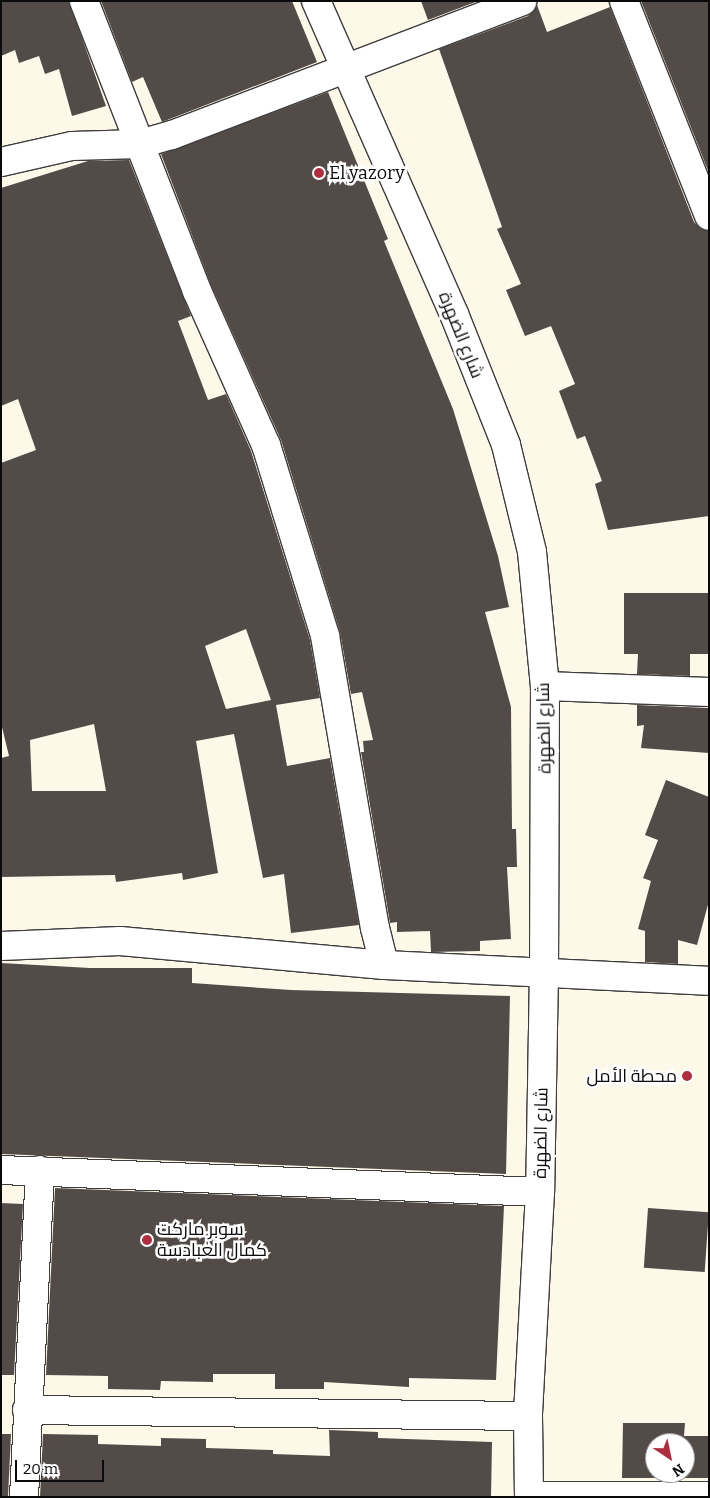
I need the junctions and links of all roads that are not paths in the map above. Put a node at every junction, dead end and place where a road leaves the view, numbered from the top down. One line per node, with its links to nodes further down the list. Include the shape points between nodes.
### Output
1 (84, 1): 6 (street)
2 (316, 1): 5 (street, شارع الضهرة)
3 (522, 1): 5 (street)
4 (624, 1): 8 (street)
5 (344, 70): 6 (street); 9 (street, شارع الضهرة, via 454,314 506,445 532,552)
6 (140, 144): 7 (street, via 72,146); 12 (street, via 197,290 266,445 324,636)
7 (1, 162)
8 (709, 216)
9 (545, 686): 10 (street); 13 (street, شارع الضهرة)
10 (709, 692)
11 (1, 946): 12 (street, via 120,941)
12 (384, 965): 13 (street)
13 (544, 971): 14 (street); 17 (street, شارع الضهرة)
14 (709, 982)
15 (1, 1170): 16 (street)
16 (40, 1170): 17 (street); 18 (street)
17 (540, 1192): 19 (street, شارع الضهرة)
18 (27, 1410): 19 (street); 22 (street)
19 (528, 1416): 20 (street, شارع الضهرة)
20 (529, 1496): 21 (street)
21 (709, 1496)
22 (24, 1497)

